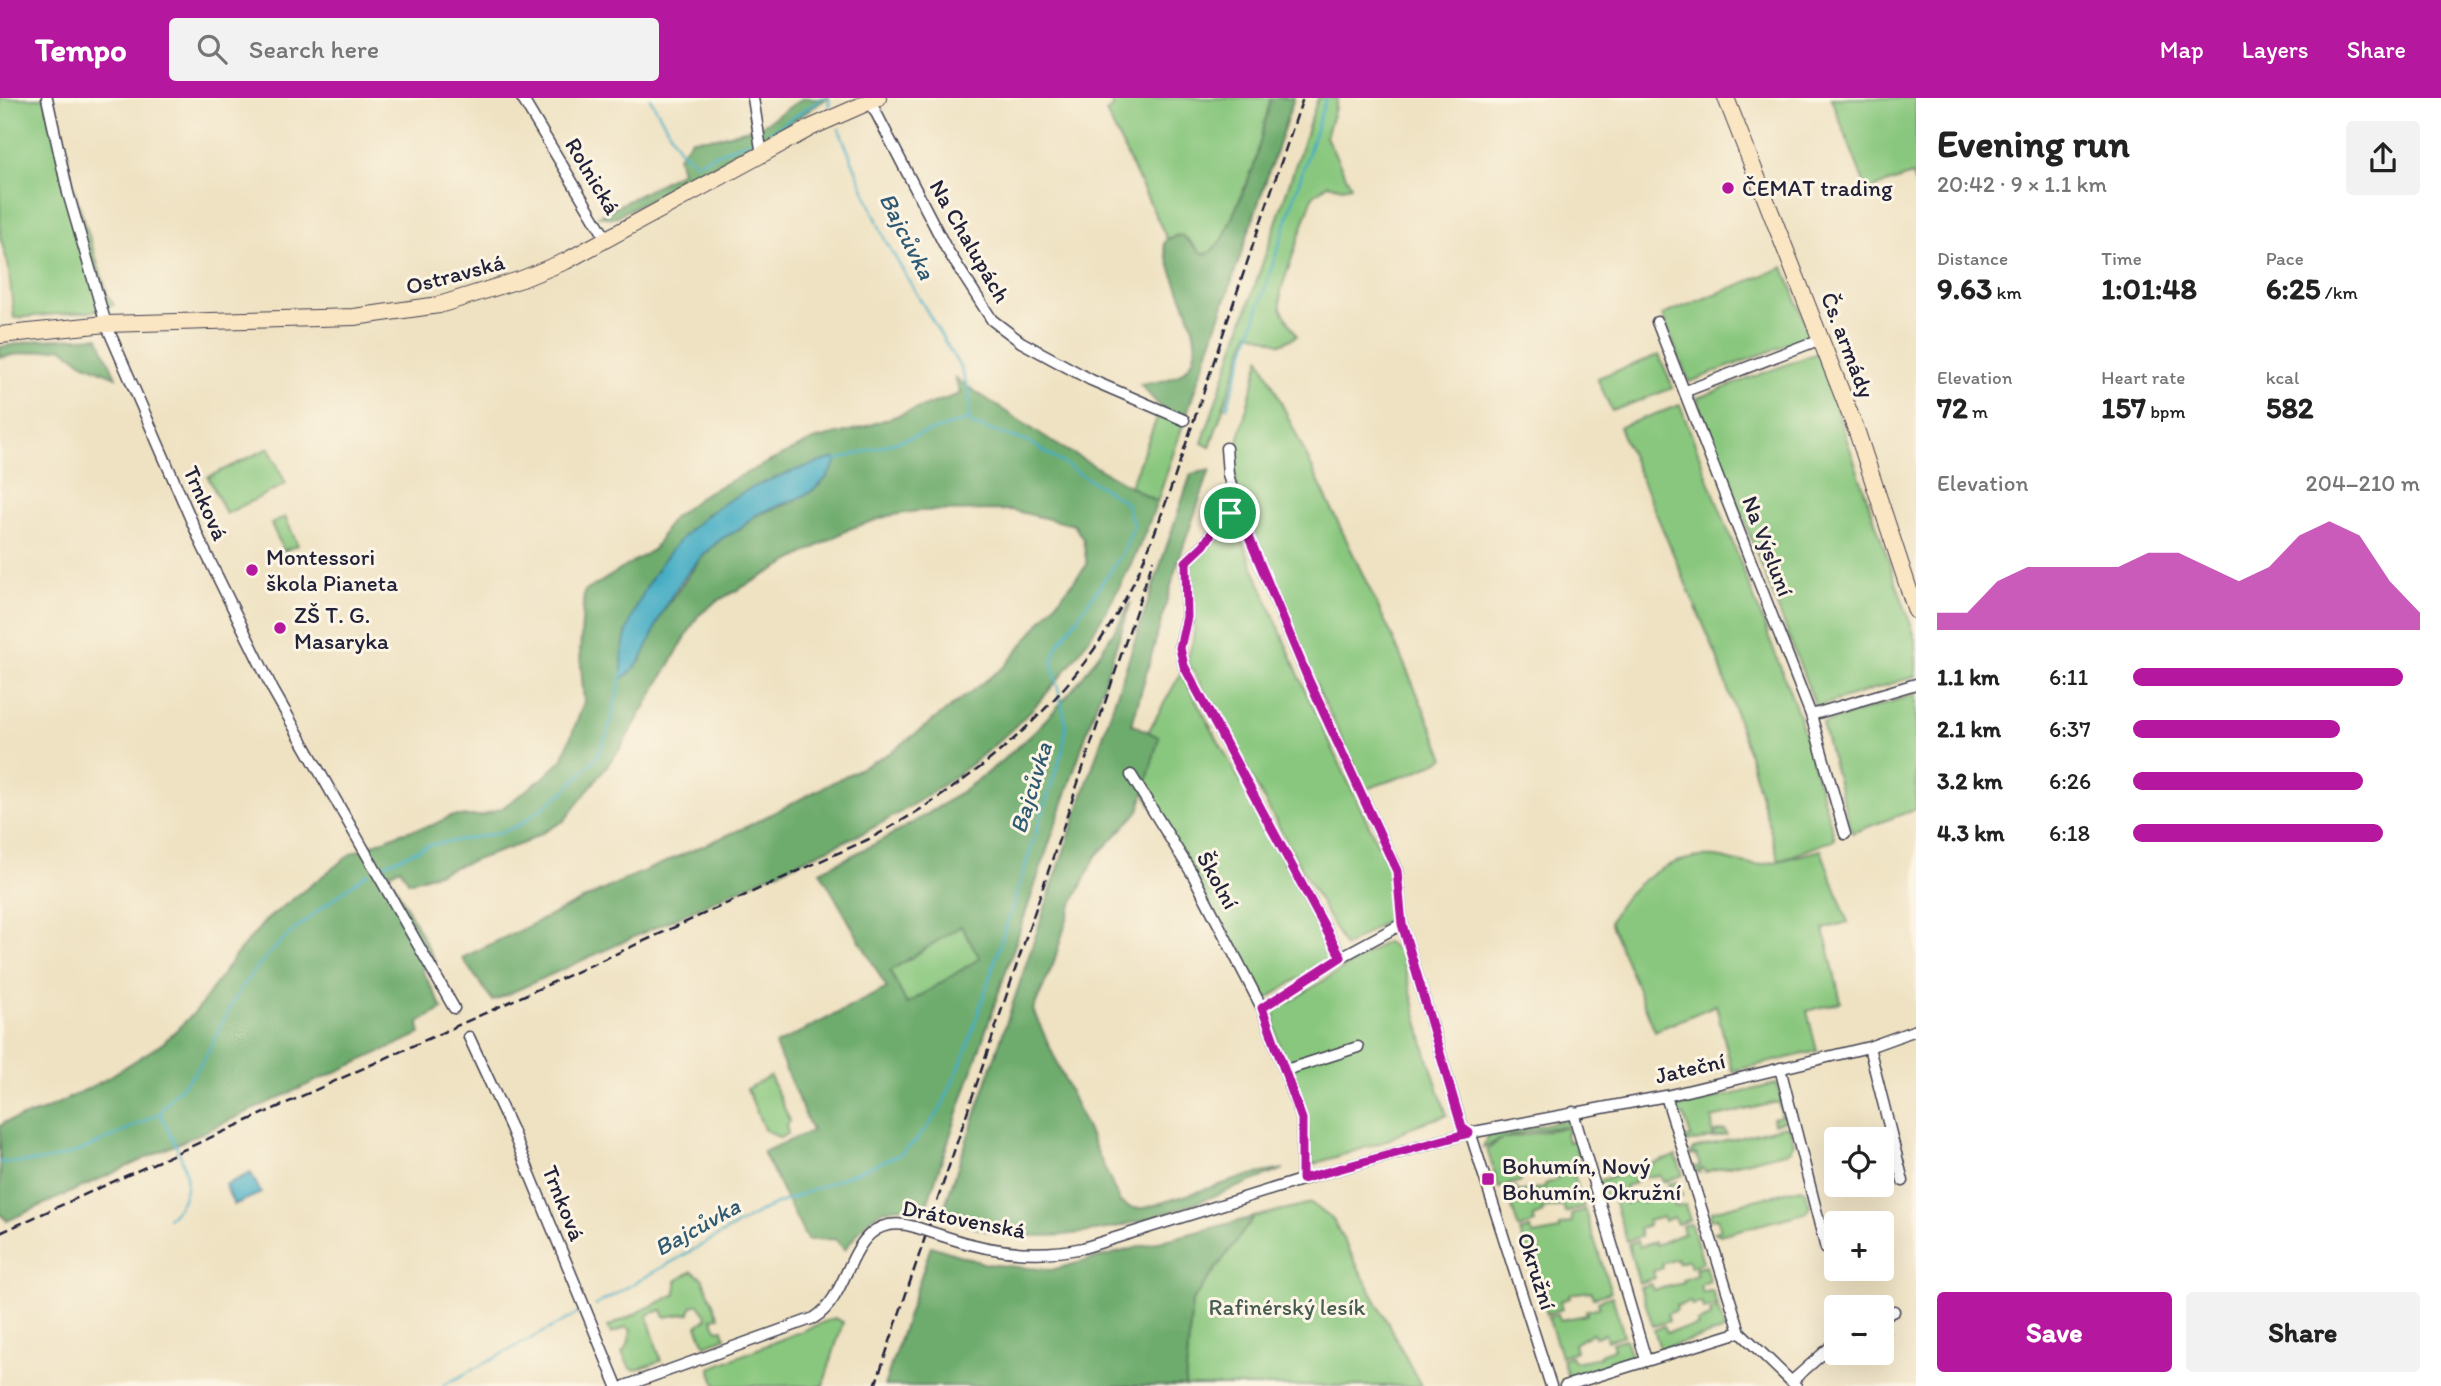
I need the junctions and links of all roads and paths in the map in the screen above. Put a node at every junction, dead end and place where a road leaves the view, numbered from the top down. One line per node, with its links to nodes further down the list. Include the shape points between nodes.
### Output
1 (47, 98): 9 (street, Trnková, via 68,193)
2 (522, 98): 7 (street, Rolnická)
3 (753, 98): 6 (street)
4 (1726, 98): 11 (main road, Čs. armády)
5 (874, 100): 6 (main road, Ostravská); 13 (street, Na Chalupách, via 946,247 992,320 1021,342 1091,380)
6 (762, 155): 7 (main road, Ostravská)
7 (607, 240): 9 (main road, Ostravská, via 522,279 410,310 313,319)
8 (1657, 322): 12 (street, Na Výsluní)
9 (106, 324): 10 (main road, Ostravská); 23 (street, Trnková, via 202,545 268,680)
10 (0, 335)
11 (1821, 338): 12 (street); 16 (main road, Čs. armády)
12 (1686, 391): 18 (street, Na Výsluní)
13 (1184, 420)
14 (1226, 448): 15 (street)
15 (1238, 511): 21 (street, via 1309,681 1397,871); 22 (street, via 1221,519 1186,562 1187,617 1180,648 1184,666)
16 (1916, 611)
17 (1916, 684): 18 (street)
18 (1811, 715): 20 (street, Na Výsluní)
19 (1131, 775): 24 (street, Školní, via 1193,876)
20 (1845, 834)
21 (1402, 924): 22 (street); 33 (street, via 1462,1128)
22 (1341, 957): 24 (street)
23 (454, 1008)
24 (1262, 1008): 30 (street, Školní)
25 (1916, 1030): 28 (street, Jateční)
26 (469, 1037): 41 (street, Trnková)
27 (1358, 1047): 30 (street)
28 (1869, 1047): 29 (street, Jateční); 35 (street)
29 (1780, 1068): 31 (street, Jateční); 36 (street)
30 (1286, 1070): 34 (street, Školní, via 1304,1131)
31 (1666, 1096): 32 (street, Jateční); 37 (street)
32 (1573, 1112): 33 (street, Jateční); 39 (street)
33 (1469, 1133): 34 (street); 43 (street, Okružní)
34 (1302, 1179): 42 (street, Drátovenská, bridge, via 1068,1251 1000,1251 891,1224 870,1235 855,1251 836,1298 814,1318)
35 (1903, 1181)
36 (1824, 1241)
37 (1740, 1332): 39 (street); 40 (street)
38 (1824, 1354): 40 (street)
39 (1646, 1360): 44 (street)
40 (1794, 1383)
41 (617, 1386)
42 (625, 1386)
43 (1551, 1386)
44 (1565, 1386)

